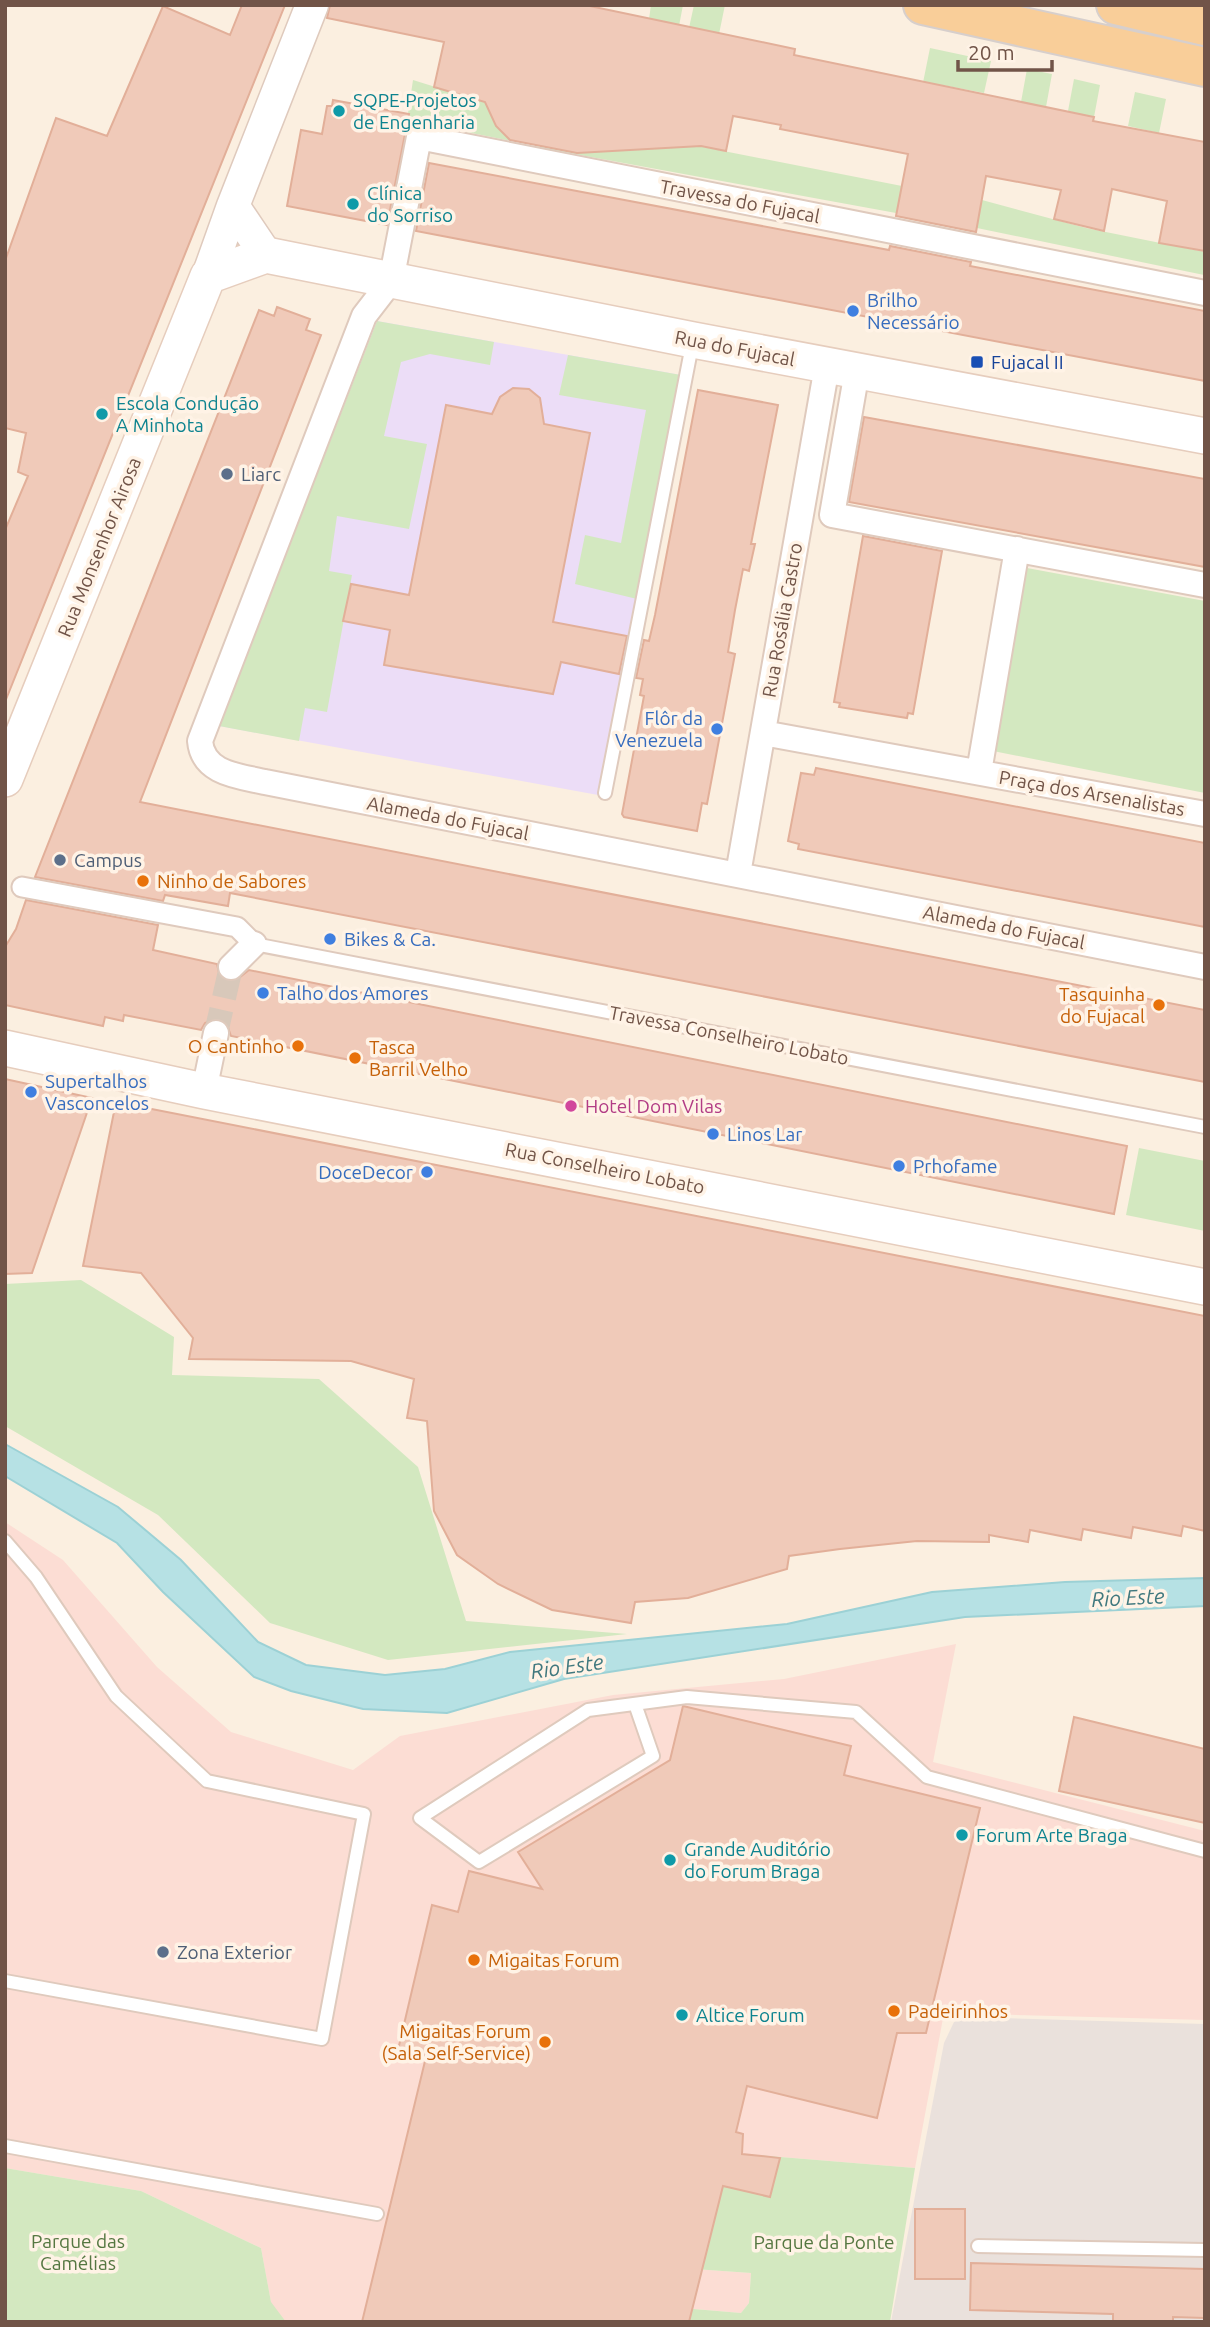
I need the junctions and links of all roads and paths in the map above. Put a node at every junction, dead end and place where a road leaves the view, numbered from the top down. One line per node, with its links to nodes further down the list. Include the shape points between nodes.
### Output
1 (303, 5): 6 (street)
2 (312, 5): 6 (street)
3 (923, 5): 7 (main road)
4 (1116, 5): 5 (main road)
5 (1205, 26)
6 (297, 43): 8 (street)
7 (1205, 67)
8 (233, 206): 9 (street); 10 (street)
9 (266, 255): 10 (main road); 11 (main road, Rua do Fujacal)
10 (208, 276): 20 (main road, Rua Monsenhor Airosa)
11 (391, 281): 12 (street, Travessa do Fujacal, via 419,137); 13 (main road, Rua do Fujacal); 23 (street, Alameda do Fujacal, via 365,316 200,738 201,752 214,769 243,777)
12 (1205, 293)
13 (693, 340): 14 (main road, Rua do Fujacal); 21 (lane)
14 (842, 368): 15 (main road, Rua do Fujacal); 16 (street, via 832,515); 18 (street, Rua Rosália Castro)
15 (1205, 436)
16 (1017, 549): 17 (street); 19 (street, Praça dos Arsenalistas)
17 (1205, 584)
18 (762, 733): 19 (street, Praça dos Arsenalistas); 23 (street, Rua Rosália Castro)
19 (979, 772): 22 (street, Praça dos Arsenalistas)
20 (5, 779)
21 (605, 793)
22 (1205, 814)
23 (738, 874): 27 (street, Alameda do Fujacal)
24 (22, 887): 25 (street, Travessa Conselheiro Lobato, via 237,927)
25 (254, 944): 26 (street); 31 (lane, Travessa Conselheiro Lobato)
26 (231, 967)
27 (1205, 967)
28 (216, 1033): 30 (street)
29 (5, 1048): 30 (main road, Rua Conselheiro Lobato)
30 (204, 1091): 32 (main road, Rua Conselheiro Lobato)
31 (1205, 1127)
32 (1205, 1287)
33 (5, 1541): 36 (lane, via 36,1577 116,1696 206,1781 364,1814 322,2039)
34 (635, 1704): 34 (lane, via 653,1756 479,1862 420,1818 588,1710); 35 (lane, via 687,1697 856,1712 927,1777)
35 (1205, 1851)
36 (5, 1981)
37 (5, 2146): 38 (lane)
38 (377, 2214)
39 (978, 2246): 40 (lane)
40 (1205, 2250)

